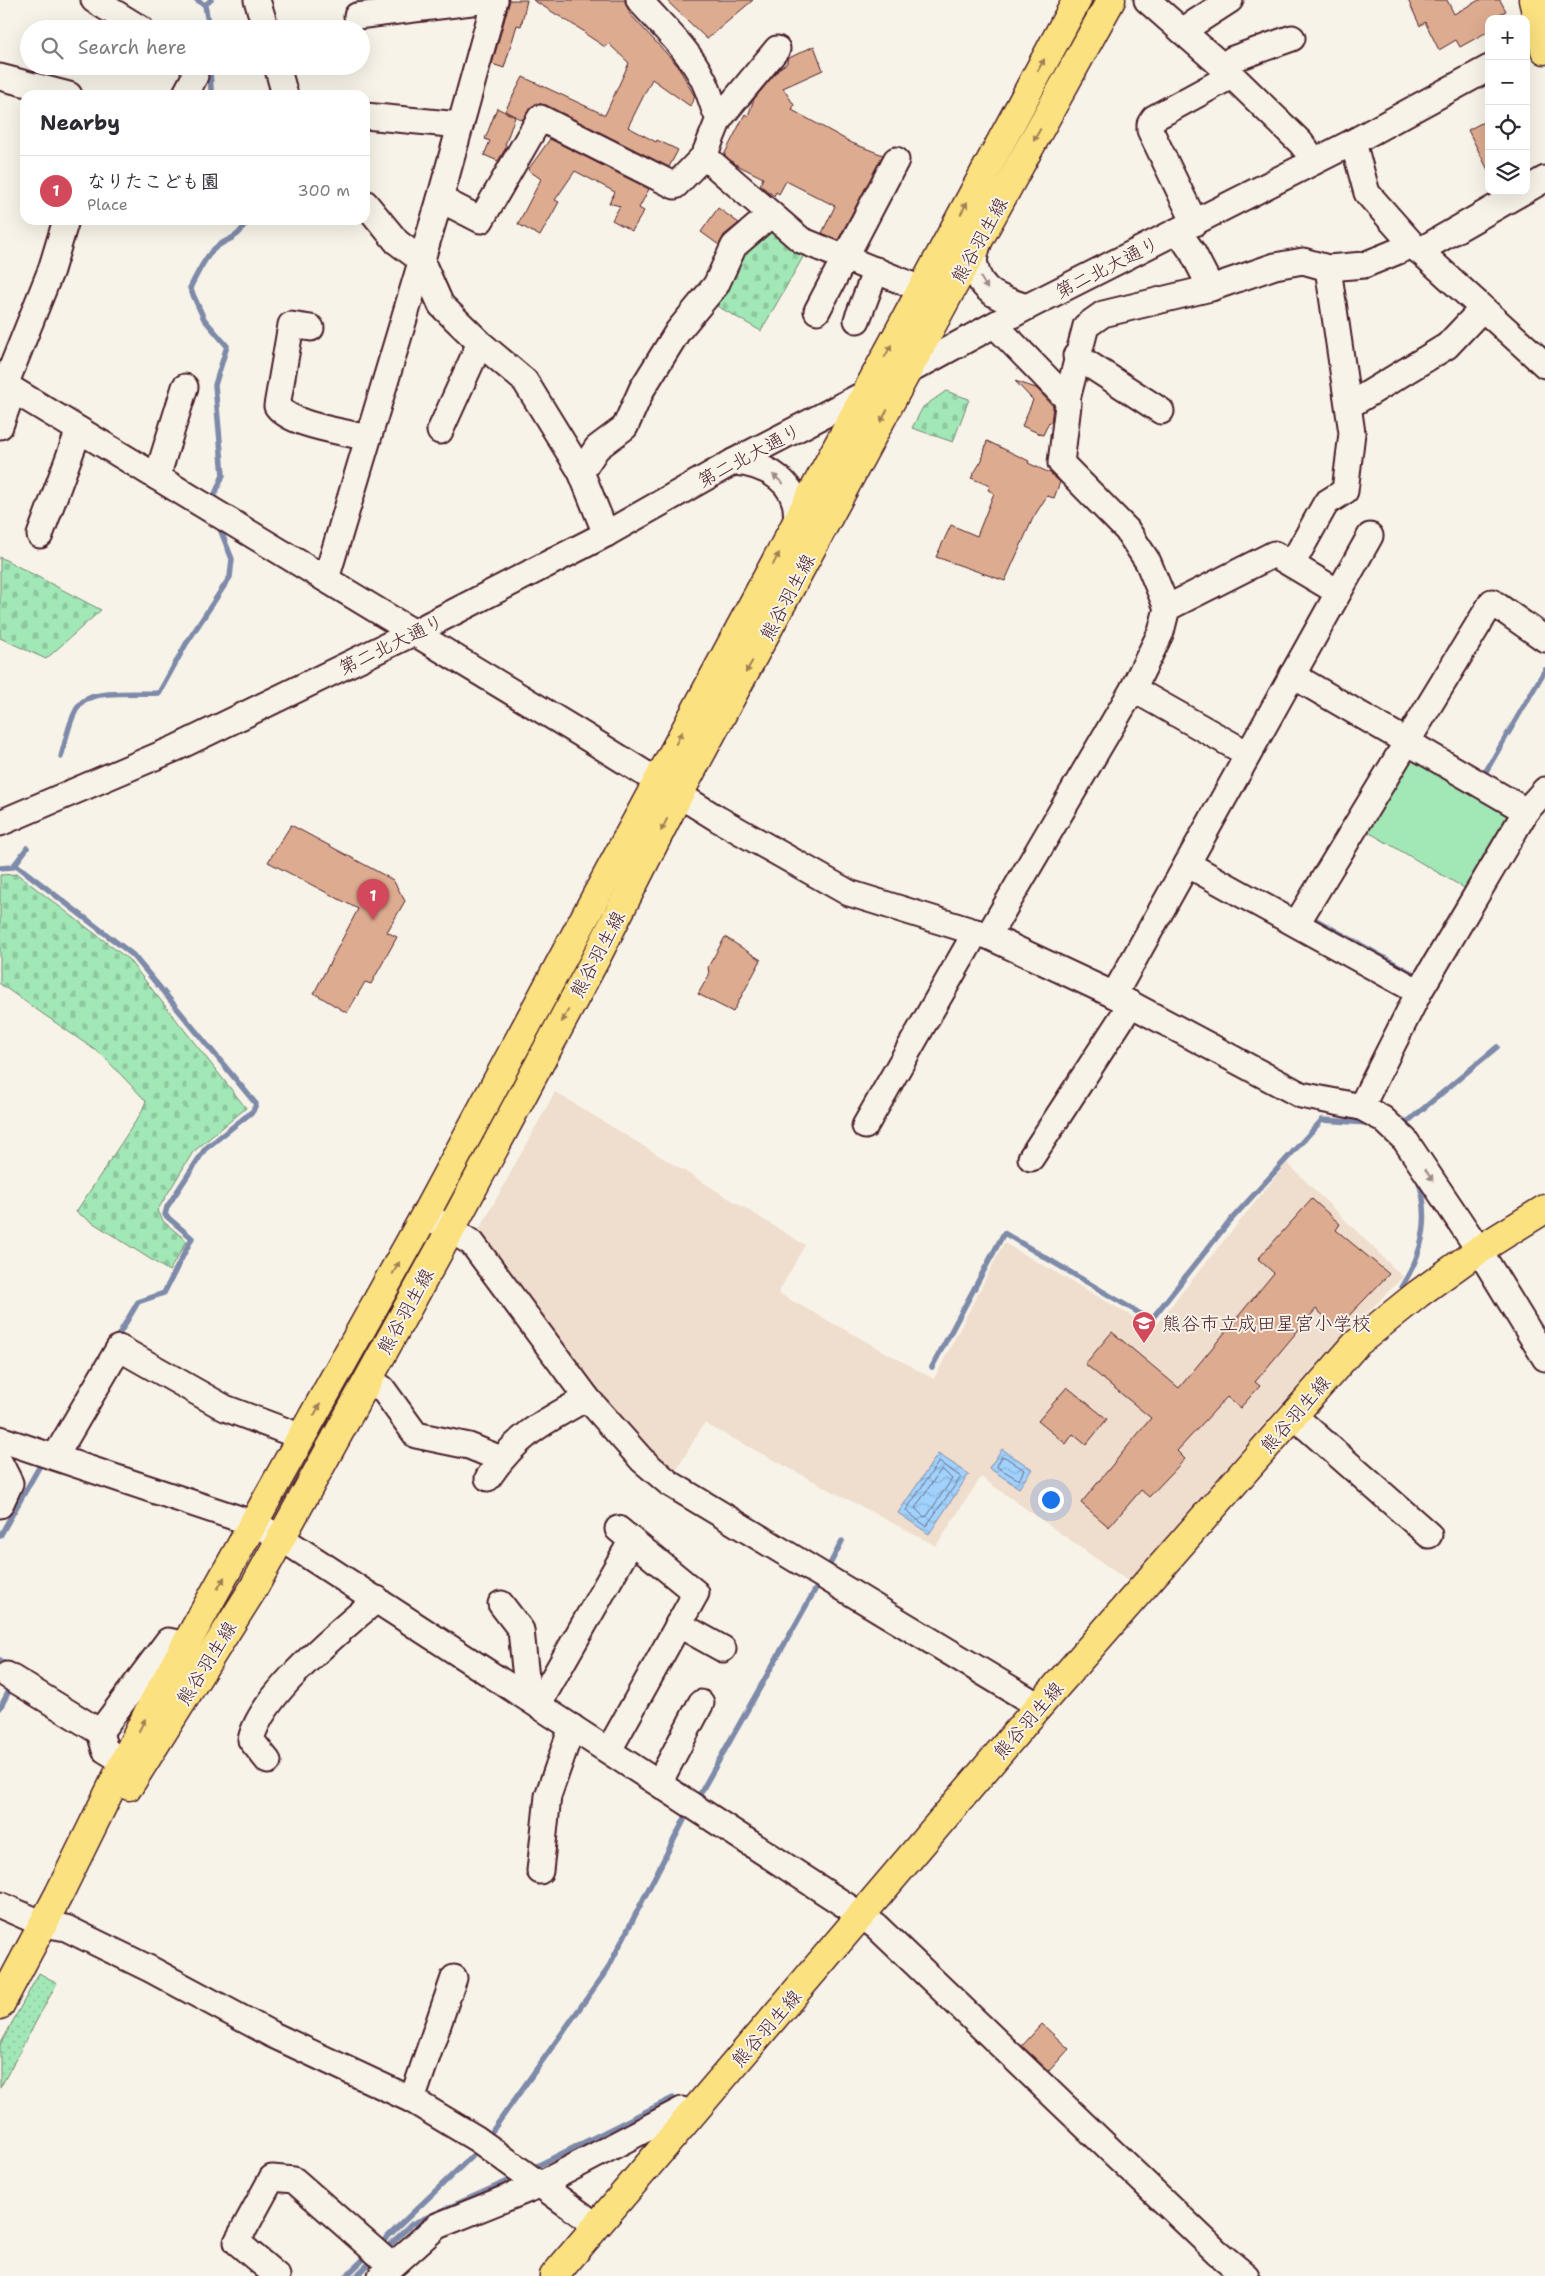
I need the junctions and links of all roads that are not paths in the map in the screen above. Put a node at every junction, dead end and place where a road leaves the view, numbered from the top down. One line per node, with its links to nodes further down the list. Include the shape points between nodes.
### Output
1 (94, 0): 12 (street)
2 (257, 0): 13 (street)
3 (488, 0): 11 (street)
4 (495, 0): 28 (street)
5 (639, 0): 27 (street, via 689,56 704,80)
6 (1077, 0): 48 (main road, 熊谷羽生線, one-way to 6)
7 (1111, 0): 41 (main road, 熊谷羽生線, one-way to 41)
8 (1148, 0): 14 (street)
9 (1230, 0): 14 (street)
10 (1533, 0): 16 (main road)
11 (357, 16)
12 (126, 20)
13 (263, 20)
14 (1182, 30): 19 (street)
15 (1292, 38): 19 (street, via 1233,59)
16 (1540, 44)
17 (777, 49): 27 (street)
18 (1485, 70): 29 (street, 第二北大通り)
19 (1227, 71): 32 (street, via 1300,142); 40 (street, via 1154,118 1150,124)
20 (195, 75): 24 (street)
21 (279, 75): 25 (street)
22 (0, 77): 23 (street)
23 (50, 90)
24 (188, 90)
25 (284, 90)
26 (370, 116): 28 (street)
27 (719, 119): 30 (street)
28 (460, 125): 36 (street)
29 (1353, 142): 32 (street, 第二北大通り); 42 (street, via 1367,193)
30 (704, 156): 36 (street, via 675,186 540,118 481,220); 38 (street)
31 (896, 160): 43 (street)
32 (1315, 161): 40 (street, 第二北大通り)
33 (1545, 179): 34 (street)
34 (1530, 188)
35 (1517, 195): 42 (street)
36 (440, 199): 44 (street)
37 (370, 209): 44 (street, via 397,242)
38 (770, 215): 43 (street, via 801,240); 71 (street, via 734,246 716,285 678,331 642,389 625,427 597,448)
39 (64, 225): 60 (street, via 51,270)
40 (1187, 227): 47 (street, via 1193,253); 50 (street, 第二北大通り)
41 (980, 238): 49 (main road, 熊谷羽生線); 50 (street, one-way to 50, via 974,264 982,282 994,296)
42 (1416, 248): 45 (street, via 1364,265); 51 (street)
43 (845, 257): 46 (street); 52 (street)
44 (421, 260): 56 (street, via 441,305); 69 (street)
45 (1328, 268): 47 (street, via 1303,261 1275,266); 64 (street)
46 (876, 270): 48 (street); 53 (street)
47 (1211, 288): 57 (street, via 1103,314 1086,326)
48 (921, 289): 49 (street); 62 (main road, 熊谷羽生線, one-way to 48)
49 (945, 301): 59 (main road, 熊谷羽生線)
50 (1027, 307): 54 (street, 第二北大通り)
51 (1482, 309): 58 (street); 64 (street, via 1447,346)
52 (817, 311)
53 (856, 320)
54 (995, 325): 59 (street, 第二北大通り); 63 (street)
55 (311, 328): 69 (street, via 291,324 277,406 282,413 297,420)
56 (480, 343): 68 (street); 71 (street, via 525,381)
57 (1076, 356): 63 (street); 65 (street)
58 (1545, 365)
59 (907, 372): 62 (street, 第二北大通り); 87 (main road, 熊谷羽生線, one-way to 87)
60 (6, 385): 66 (street); 67 (street)
61 (186, 387): 72 (street)
62 (865, 394): 70 (street, 第二北大通り); 73 (main road, 熊谷羽生線)
63 (1067, 399): 80 (street, via 1061,463 1127,530 1148,562)
64 (1350, 404): 77 (street, via 1352,433 1345,491 1326,504)
65 (1160, 411)
66 (0, 426)
67 (79, 430): 72 (street); 75 (street)
68 (440, 431)
69 (367, 438): 78 (street)
70 (733, 462): 73 (street, one-way to 70, via 796,501 789,488 765,468); 74 (street, 第二北大通り)
71 (581, 472): 74 (street)
72 (157, 477): 78 (street)
73 (796, 521): 87 (main road, 熊谷羽生線, one-way to 73)
74 (606, 534): 81 (street, 第二北大通り)
75 (40, 535)
76 (1370, 536): 79 (street)
77 (1292, 564): 79 (street); 80 (street, via 1274,554)
78 (326, 578): 81 (street)
79 (1338, 592): 83 (street)
80 (1167, 608): 84 (street, via 1162,632)
81 (413, 633): 87 (street); 90 (street, 第二北大通り, via 176,748)
82 (1545, 639): 85 (street, via 1492,602)
83 (1292, 675): 85 (street); 86 (street)
84 (1133, 689): 86 (street); 93 (street)
85 (1406, 741): 89 (street); 92 (street)
86 (1248, 754): 91 (street)
87 (668, 788): 93 (street, via 849,893); 100 (main road, 熊谷羽生線); 101 (main road, 熊谷羽生線, one-way to 101, via 596,958)
88 (1545, 790): 89 (street)
89 (1526, 811): 94 (street)
90 (0, 823)
91 (1187, 864): 92 (street); 95 (street)
92 (1297, 923): 94 (street)
93 (982, 934): 95 (street); 97 (street)
94 (1419, 992): 96 (street)
95 (1122, 999): 96 (street, via 1301,1095); 98 (street)
96 (1361, 1107): 102 (street, one-way to 102, via 1383,1119 1405,1140)
97 (865, 1126)
98 (1031, 1158)
99 (1545, 1209): 102 (main road, 熊谷羽生線)
100 (425, 1215): 101 (street); 107 (main road, 熊谷羽生線, one-way to 100)
101 (450, 1229): 105 (street, via 472,1243); 114 (main road, 熊谷羽生線)
102 (1479, 1250): 103 (street); 106 (main road, 熊谷羽生線, via 1356,1344)
103 (1545, 1358)
104 (382, 1388): 105 (street, via 416,1435 469,1446 495,1469 540,1423)
105 (587, 1398): 123 (street, via 642,1460 669,1483)
106 (1294, 1416): 113 (street); 123 (main road, 熊谷羽生線)
107 (302, 1436): 109 (street, via 225,1408 119,1348); 112 (main road, 熊谷羽生線)
108 (0, 1439): 109 (street)
109 (55, 1457): 112 (street)
110 (0, 1463): 111 (street, via 10,1483)
111 (0, 1505)
112 (255, 1524): 114 (street); 118 (main road, 熊谷羽生線, one-way to 112)
113 (1429, 1535)
114 (281, 1538): 115 (street); 131 (main road, 熊谷羽生線, via 253,1589)
115 (377, 1599): 121 (street); 128 (street, via 294,1676 260,1716 251,1740)
116 (501, 1604): 121 (street, via 521,1630)
117 (678, 1624): 119 (street); 121 (street, via 696,1593 624,1535); 126 (street)
118 (186, 1646): 125 (street, via 168,1641); 127 (main road, 熊谷羽生線, one-way to 118)
119 (723, 1649)
120 (2, 1677): 125 (street)
121 (533, 1702): 124 (street)
122 (701, 1703): 129 (street)
123 (1039, 1706): 133 (main road, 熊谷羽生線)
124 (572, 1727): 126 (street); 130 (street, via 548,1796)
125 (100, 1732): 127 (street, via 105,1750)
126 (609, 1750): 129 (street)
127 (123, 1761): 131 (main road, 熊谷羽生線)
128 (268, 1761)
129 (659, 1783): 133 (street)
130 (540, 1871)
131 (59, 1894): 134 (main road, 熊谷羽生線)
132 (0, 1905): 134 (street)
133 (862, 1916): 138 (main road, 熊谷羽生線); 144 (street)
134 (43, 1924): 136 (main road, 熊谷羽生線); 137 (street, via 66,1928 150,1968 271,2034)
135 (454, 1978): 137 (street)
136 (0, 2005)
137 (412, 2100): 139 (street, via 477,2138)
138 (692, 2114): 139 (street, via 682,2110); 140 (main road, 熊谷羽生線)
139 (537, 2183): 140 (street); 141 (street, via 437,2226)
140 (596, 2226): 143 (main road, 熊谷羽生線)
141 (387, 2268): 142 (street, via 369,2246 294,2180 272,2178 237,2242)
142 (277, 2276)
143 (554, 2276)
144 (1246, 2276)

